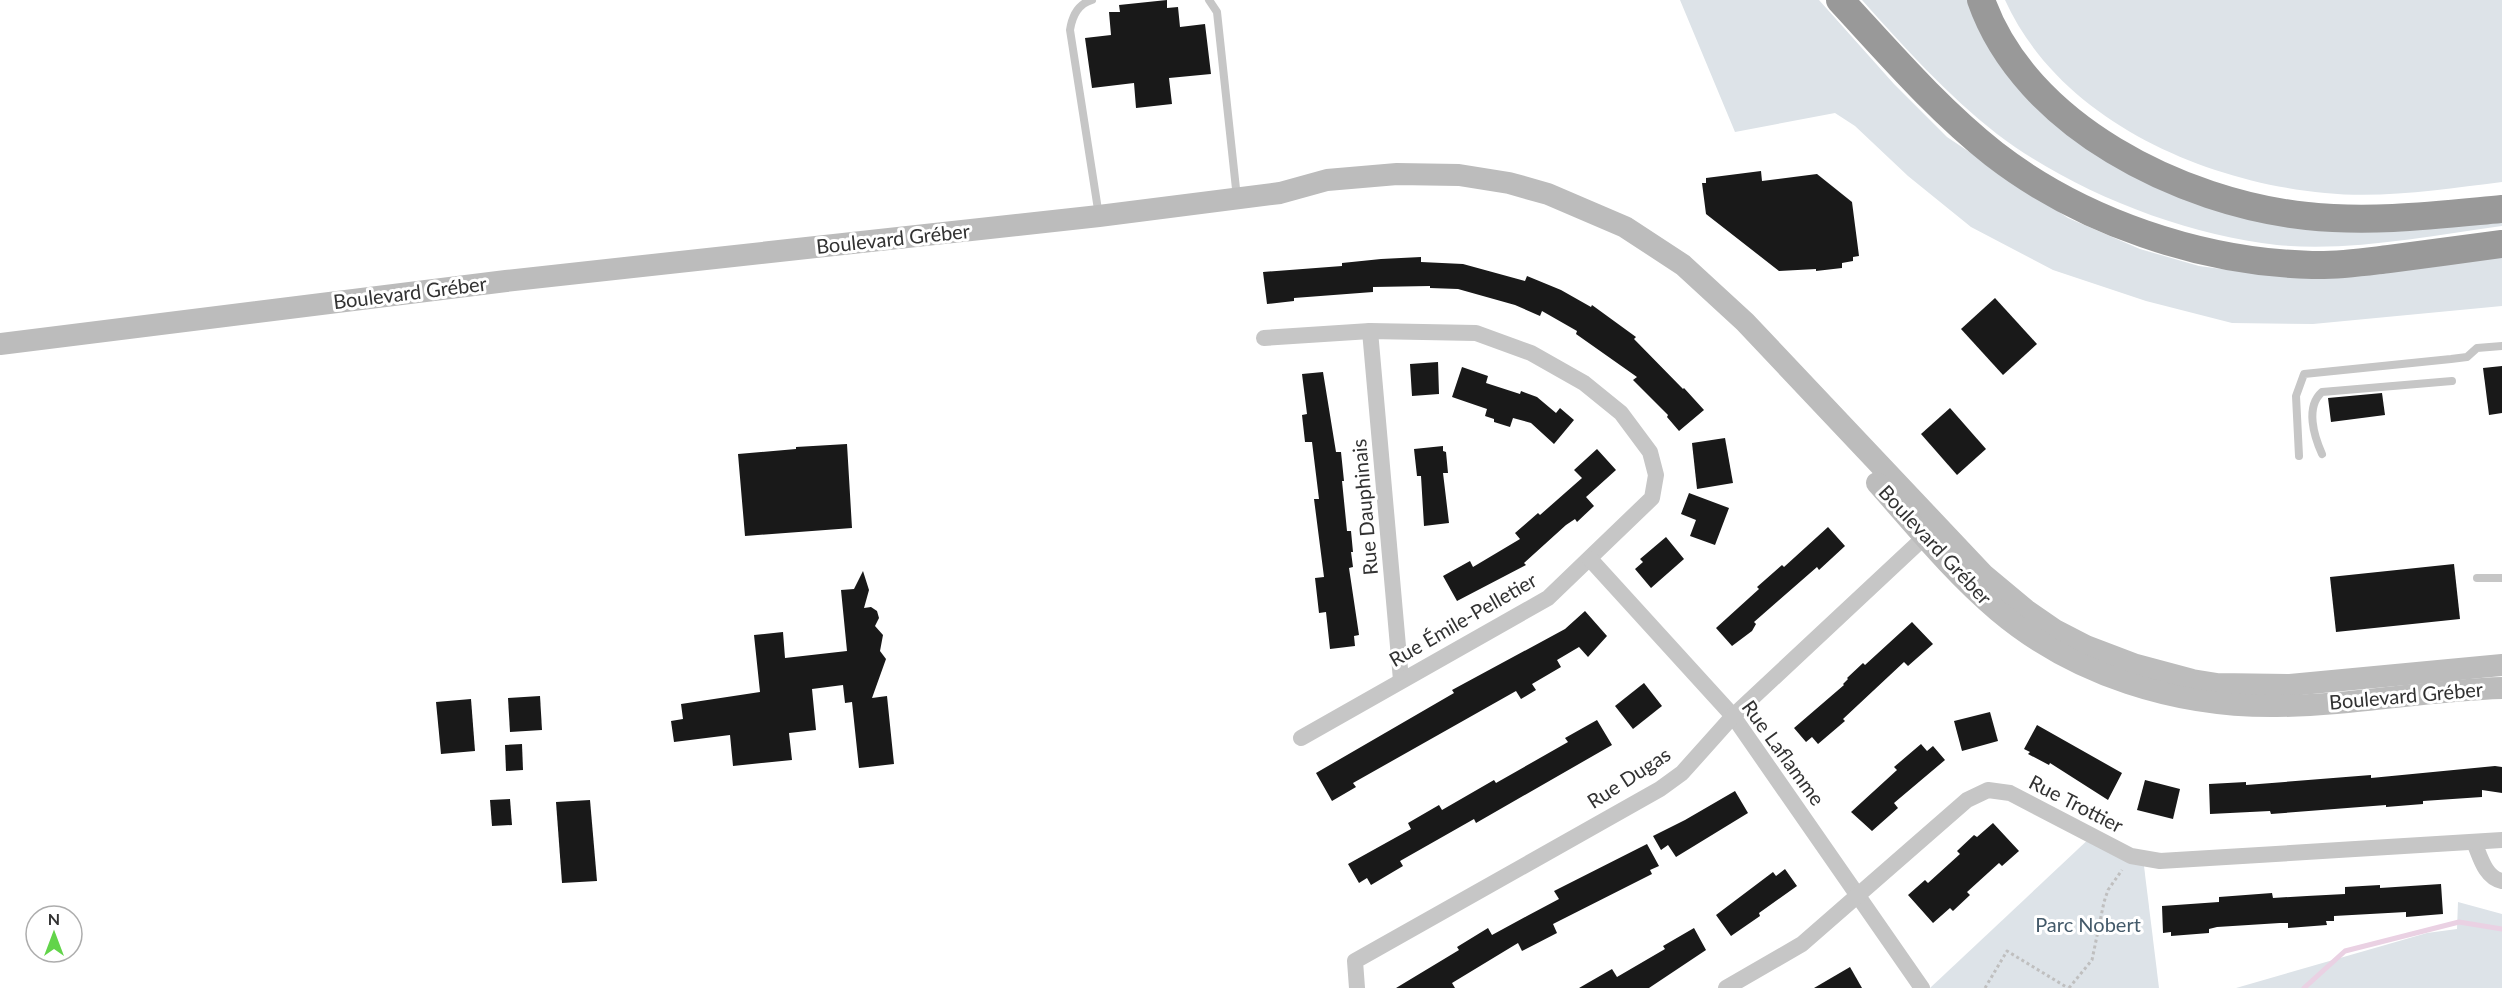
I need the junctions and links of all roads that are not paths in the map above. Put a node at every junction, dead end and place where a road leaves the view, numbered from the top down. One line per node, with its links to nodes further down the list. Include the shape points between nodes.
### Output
1 (1092, 0): 7 (lane, via 1076,13 1071,30)
2 (1209, 0): 5 (lane, via 1217,12)
3 (1840, 0): 8 (highway, via 1937,103 1994,153 2049,190 2128,227 2234,256 2314,265)
4 (1981, 0): 6 (highway, via 2012,60 2047,99 2090,135 2189,187 2275,211 2334,218 2398,218)
5 (1237, 199): 7 (street, Boulevard Gréber); 16 (street, Boulevard Gréber, via 1280,193 1327,180 1397,174 1459,175 1548,194 1625,227 1683,265 1745,322)
6 (2502, 209)
7 (1099, 216): 11 (street, Boulevard Gréber, via 506,281)
8 (2502, 244)
9 (1370, 331): 10 (street, Rue Émile-Pelletier); 17 (street, Rue Émile-Pelletier, via 1476,333 1531,353 1584,383 1621,413 1650,452 1656,475 1652,498); 21 (street, Rue Dauphinais)
10 (1264, 338)
11 (0, 344)
12 (2502, 346): 15 (lane, via 2477,348 2467,357 2304,374 2296,396)
13 (2452, 381): 14 (lane, via 2322,392 2315,398 2312,410 2315,438)
14 (2322, 454)
15 (2300, 456)
16 (1930, 532): 20 (street, Boulevard Gréber, via 2055,630 2108,656 2162,674 2217,684 2266,686); 22 (street, Boulevard Gréber, via 1999,612 2043,643 2094,669 2165,695 2220,705 2278,706); 23 (street, Rue Dugas)
17 (1590, 559): 21 (street, Rue Émile-Pelletier, via 1541,603); 23 (street, Rue Laflamme)
18 (2477, 578): 19 (lane)
19 (2502, 578)
20 (2502, 665)
21 (1401, 680): 24 (street, Rue Émile-Pelletier)
22 (2502, 688)
23 (1733, 716): 28 (street, Rue Laflamme); 29 (street, Rue Dugas, via 1682,773 1660,789 1355,961)
24 (1301, 738)
25 (2502, 840): 26 (street, Rue Trottier)
26 (2474, 842): 27 (street, via 2488,874); 28 (street, Rue Trottier, via 2160,861 2131,856 2010,794 1988,790 1966,800)
27 (2502, 881)
28 (1858, 895): 30 (street, Rue Trottier, via 1797,948); 31 (street, Rue Laflamme)
29 (1357, 988)
30 (1726, 988)
31 (1922, 988)

